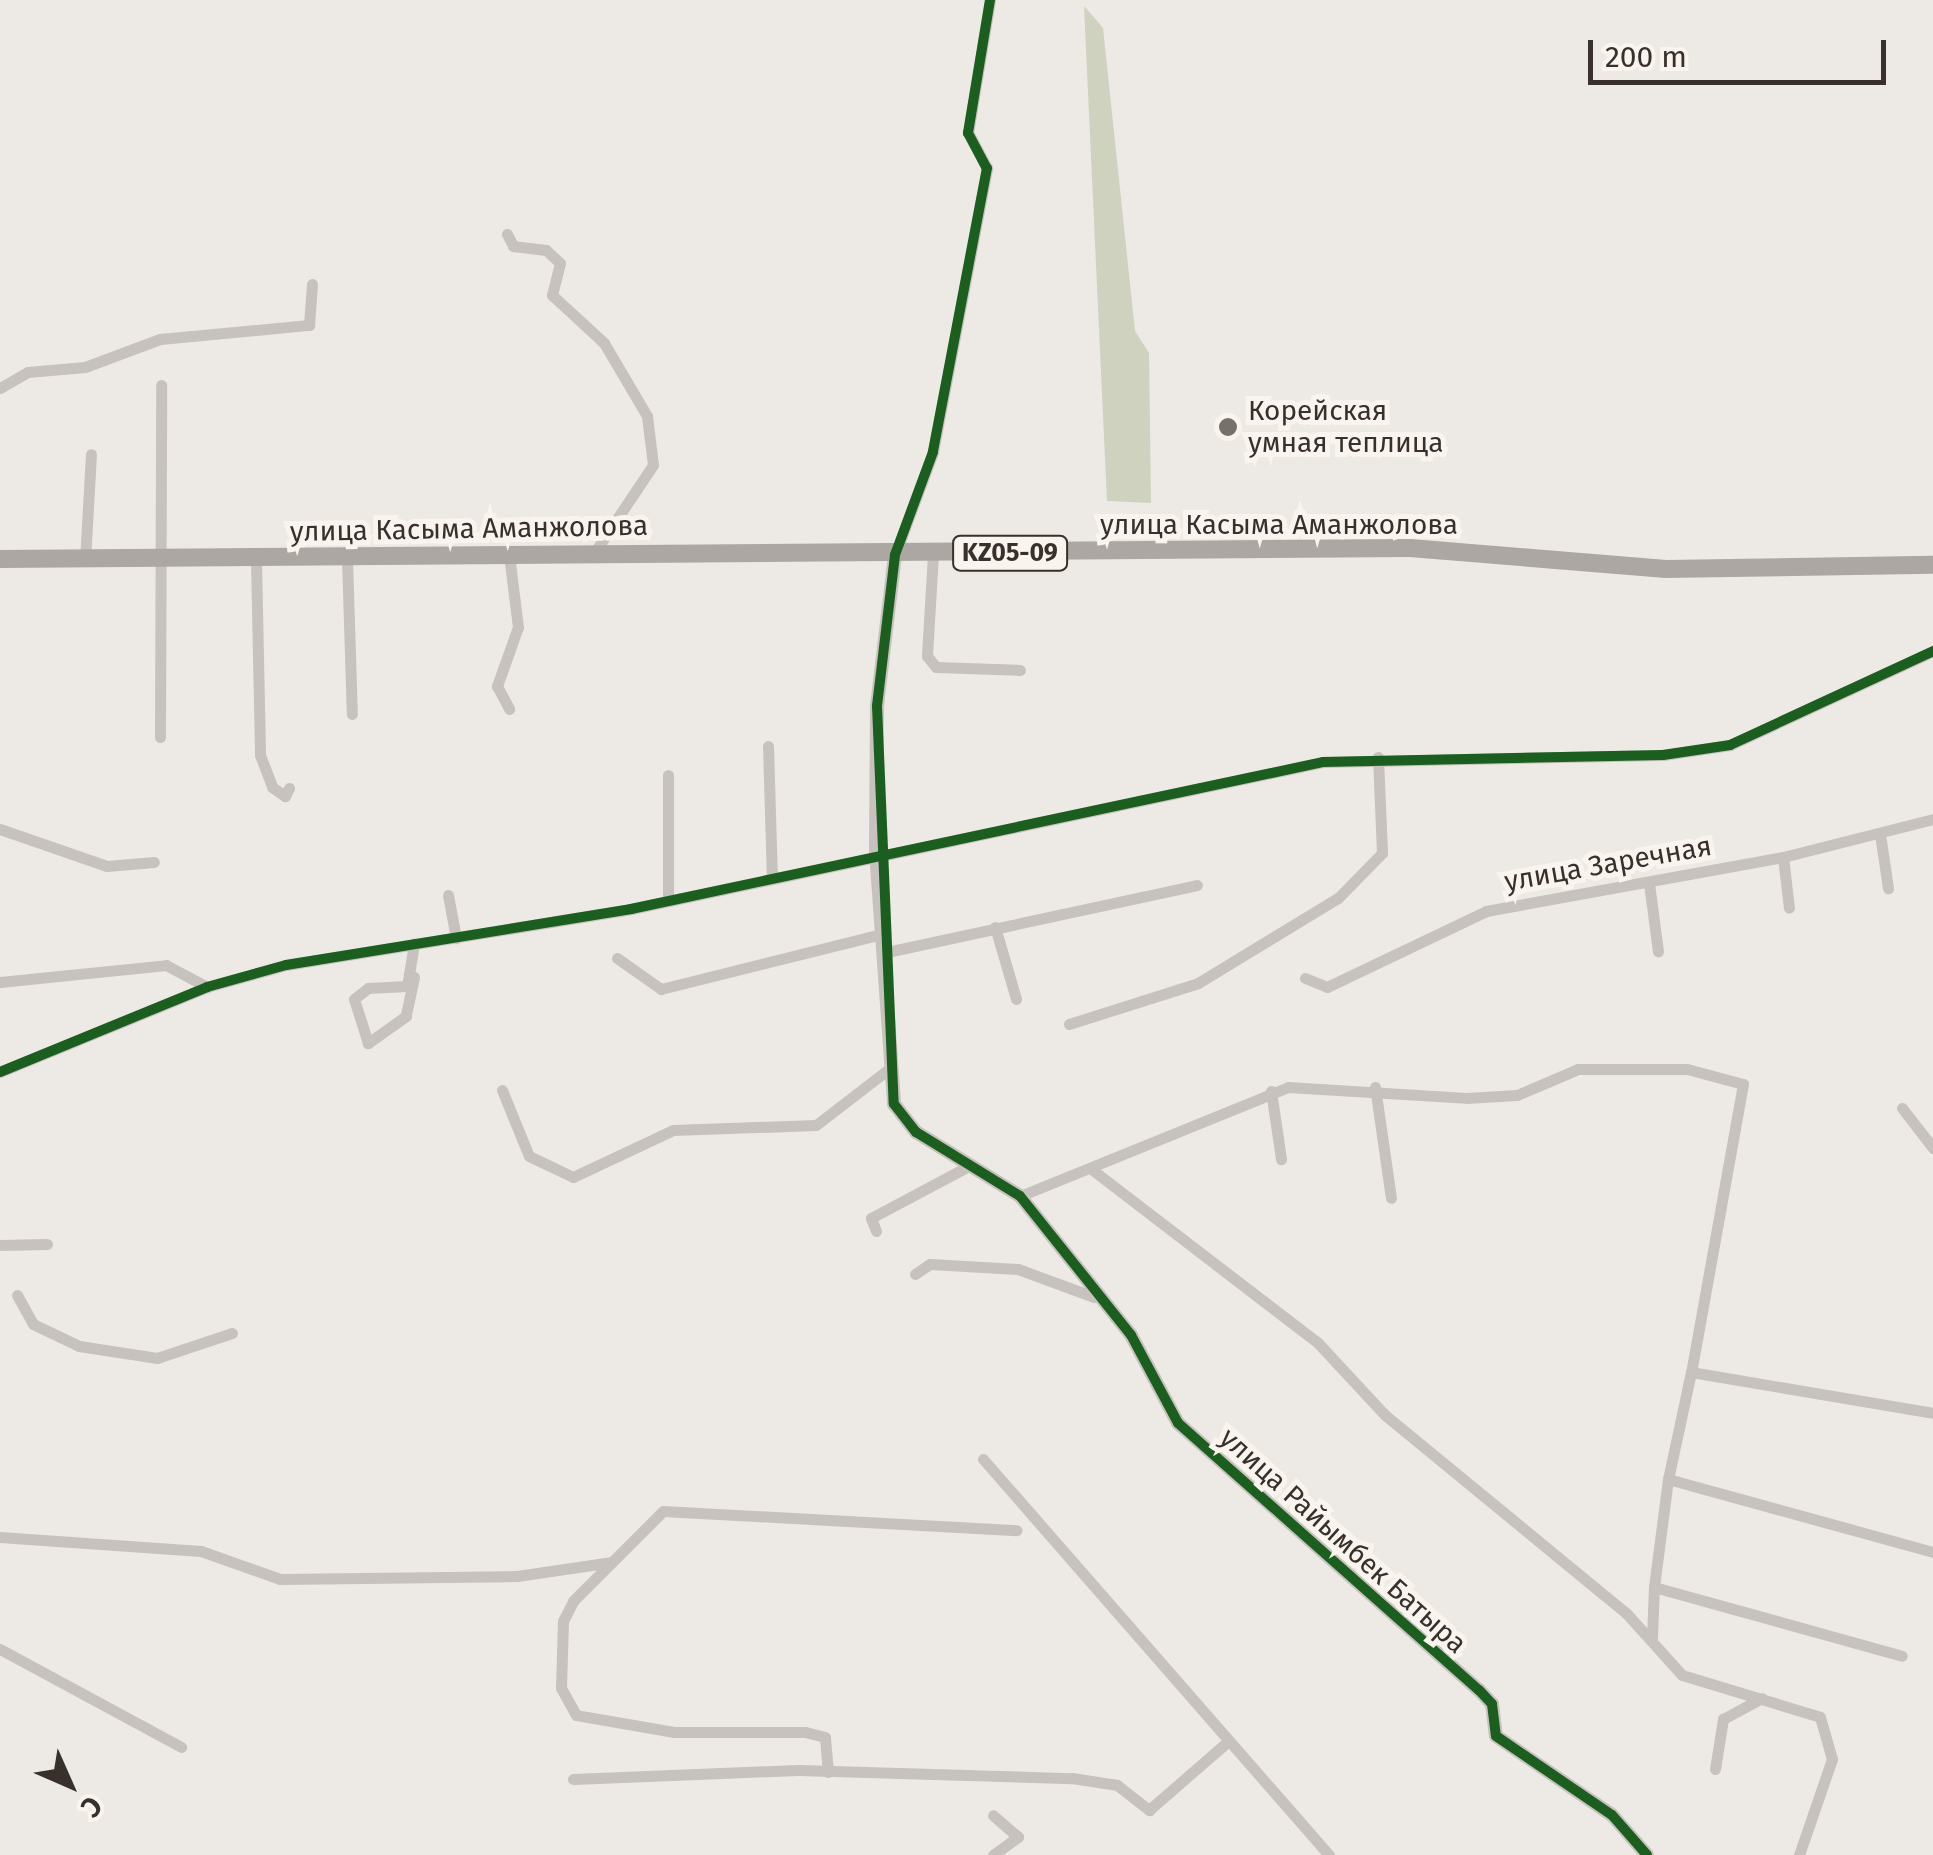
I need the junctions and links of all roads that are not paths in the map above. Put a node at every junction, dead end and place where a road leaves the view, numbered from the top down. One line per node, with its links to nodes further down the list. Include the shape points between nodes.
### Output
1 (990, 0): 10 (street, улица Райымбек Батыра, via 968,133 984,171 933,452)
2 (507, 234): 7 (street, via 513,246 546,250 560,264 552,295 604,343 647,416 653,466)
3 (312, 284): 5 (street, via 309,325 160,339 85,367 28,372)
4 (161, 385): 15 (street)
5 (0, 388)
6 (91, 454): 13 (street)
7 (594, 553): 9 (main road, улица Касыма Аманжолова / KZ05-09); 10 (main road, улица Касыма Аманжолова / KZ05-09)
8 (933, 554): 10 (main road, улица Касыма Аманжолова / KZ05-09); 16 (main road, улица Касыма Аманжолова / KZ05-09, via 1410,548 1666,569); 18 (street, via 927,656 936,667)
9 (509, 555): 12 (main road, улица Касыма Аманжолова / KZ05-09); 19 (street, via 518,627 497,686)
10 (895, 555): 29 (street, улица Райымбек Батыра, via 877,706)
11 (0, 559): 13 (main road, KZ05-09)
12 (347, 559): 14 (main road, улица Касыма Аманжолова / KZ05-09); 20 (street)
13 (85, 561): 15 (main road, улица Касыма Аманжолова / KZ05-09)
14 (256, 561): 15 (main road, улица Касыма Аманжолова / KZ05-09); 25 (street, via 260,755 272,787 285,796)
15 (158, 563): 21 (street)
16 (1933, 565)
17 (1933, 651): 23 (street, via 1730,745 1663,756)
18 (1020, 670)
19 (509, 709)
20 (352, 714)
21 (160, 737)
22 (768, 746): 32 (street)
23 (1378, 756): 29 (street); 51 (street, via 1382,853 1338,898 1198,983)
24 (668, 774): 37 (street)
25 (289, 788)
26 (1933, 819): 28 (street, улица Заречная)
27 (0, 829): 31 (street, via 107,866)
28 (1880, 834): 30 (street, улица Заречная); 35 (street)
29 (876, 851): 32 (street); 40 (street, улица Райымбек Батыра)
30 (1783, 857): 33 (street, улица Заречная); 38 (street)
31 (154, 862)
32 (772, 877): 37 (street)
33 (1649, 883): 43 (street); 47 (street, улица Заречная, via 1486,911 1328,986)
34 (1197, 885): 39 (street)
35 (1888, 888)
36 (448, 895): 41 (street)
37 (668, 900): 41 (street)
38 (1789, 908)
39 (995, 927): 44 (street); 50 (street)
40 (885, 934): 44 (street, улица Райымбек Батыра); 45 (street, via 661,989)
41 (456, 938): 42 (street)
42 (414, 944): 46 (street); 49 (street)
43 (1658, 951)
44 (887, 952): 52 (street, улица Райымбек Батыра)
45 (617, 958)
46 (414, 977): 46 (street, via 354,1000 351,1014 368,1043 406,1016)
47 (1306, 978)
48 (0, 982): 49 (street, via 166,965)
49 (207, 987): 53 (street)
50 (1016, 999)
51 (1069, 1024)
52 (890, 1068): 55 (street, via 816,1125 673,1130 573,1177 530,1156); 60 (street, улица Райымбек Батыра, via 902,1118)
53 (0, 1072)
54 (1376, 1087): 56 (street); 63 (street); 71 (street, via 1517,1095 1578,1070 1686,1069 1742,1084)
55 (502, 1090)
56 (1272, 1091): 59 (street); 61 (street)
57 (1902, 1108): 58 (street)
58 (1933, 1148)
59 (1281, 1159)
60 (968, 1166): 62 (street, улица Райымбек Батыра); 64 (street, via 870,1218)
61 (1090, 1168): 62 (street); 80 (street, via 1318,1343 1385,1416)
62 (1020, 1196): 69 (street, улица Райымбек Батыра)
63 (1390, 1198)
64 (876, 1231)
65 (47, 1244): 66 (street)
66 (0, 1246)
67 (915, 1274): 69 (street, via 930,1264 1018,1269)
68 (18, 1295): 70 (street, via 34,1324 79,1346 157,1358)
69 (1094, 1297): 92 (street, улица Райымбек Батыра, via 1131,1334 1178,1422 1479,1690 1492,1704 1496,1736 1612,1815)
70 (232, 1333)
71 (1691, 1372): 72 (street); 74 (street)
72 (1933, 1413)
73 (983, 1459): 84 (street)
74 (1668, 1479): 77 (street); 79 (street)
75 (1016, 1530): 78 (street, via 663,1511)
76 (0, 1536): 78 (street, via 201,1551 280,1579 517,1576)
77 (1933, 1552)
78 (615, 1562): 87 (street, via 562,1621 561,1688 576,1716 674,1732 824,1736)
79 (1654, 1587): 80 (street); 82 (street)
80 (1652, 1638): 83 (street, via 1682,1675)
81 (0, 1649): 85 (street)
82 (1902, 1656)
83 (1762, 1698): 86 (street, via 1723,1719); 93 (street, via 1820,1717 1831,1732 1832,1759)
84 (1226, 1744): 87 (street, via 1148,1810 1106,1781); 91 (street)
85 (181, 1746)
86 (1715, 1769)
87 (828, 1772): 88 (street)
88 (573, 1779)
89 (993, 1815): 90 (street, via 1018,1837)
90 (993, 1855)
91 (1329, 1855)
92 (1648, 1855)
93 (1798, 1855)

